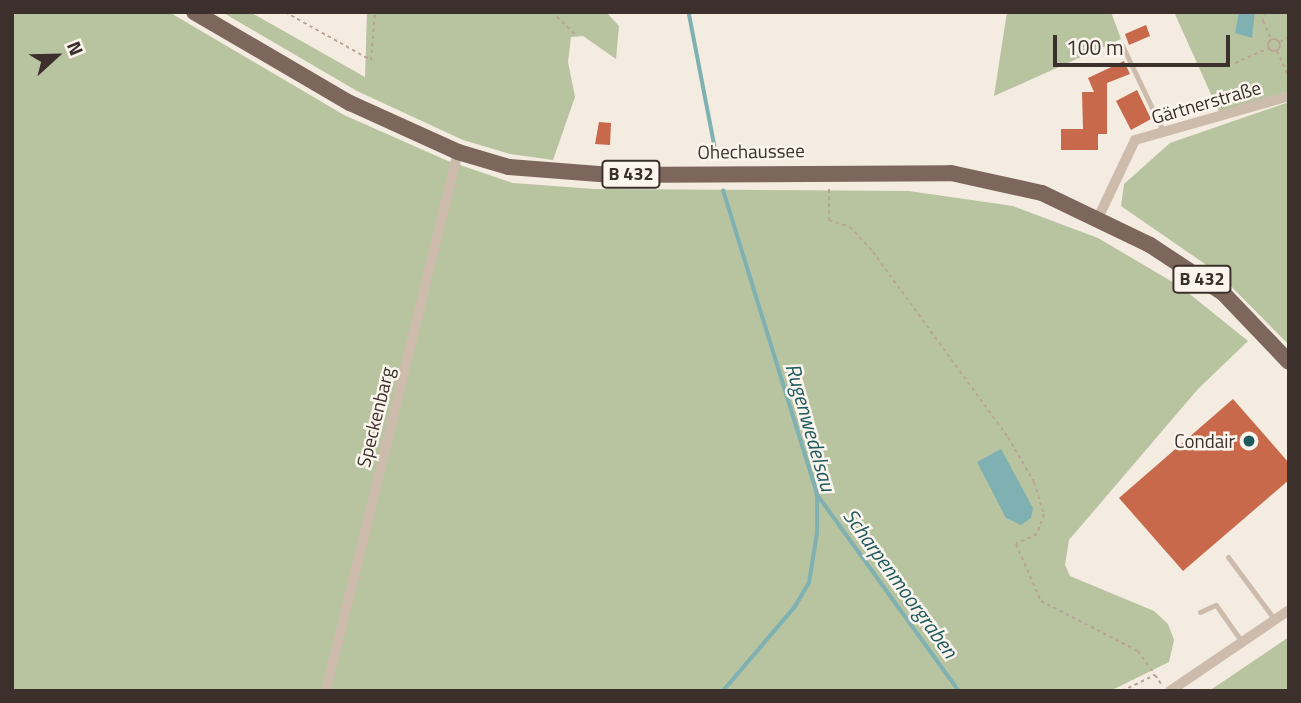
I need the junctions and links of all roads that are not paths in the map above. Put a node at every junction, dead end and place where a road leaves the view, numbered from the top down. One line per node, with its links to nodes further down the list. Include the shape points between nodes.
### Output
1 (194, 12): 5 (main road, Ohechaussee / B 432, via 350,103)
2 (1122, 45): 4 (lane)
3 (1289, 96): 4 (street, Gärtnerstraße)
4 (1163, 131): 6 (street, Gärtnerstraße, via 1135,140 1129,147)
5 (458, 152): 6 (main road, Ohechaussee / B 432, via 509,167 563,173 951,173 1042,193); 13 (street, Speckenbarg)
6 (1098, 218): 7 (main road, Ohechaussee / B 432, via 1150,245 1223,293)
7 (1289, 362)
8 (1228, 557): 11 (lane)
9 (1289, 610): 11 (street)
10 (1200, 612): 12 (lane, via 1216,605)
11 (1275, 620): 12 (street)
12 (1242, 642): 14 (street)
13 (326, 691)
14 (1167, 691)

